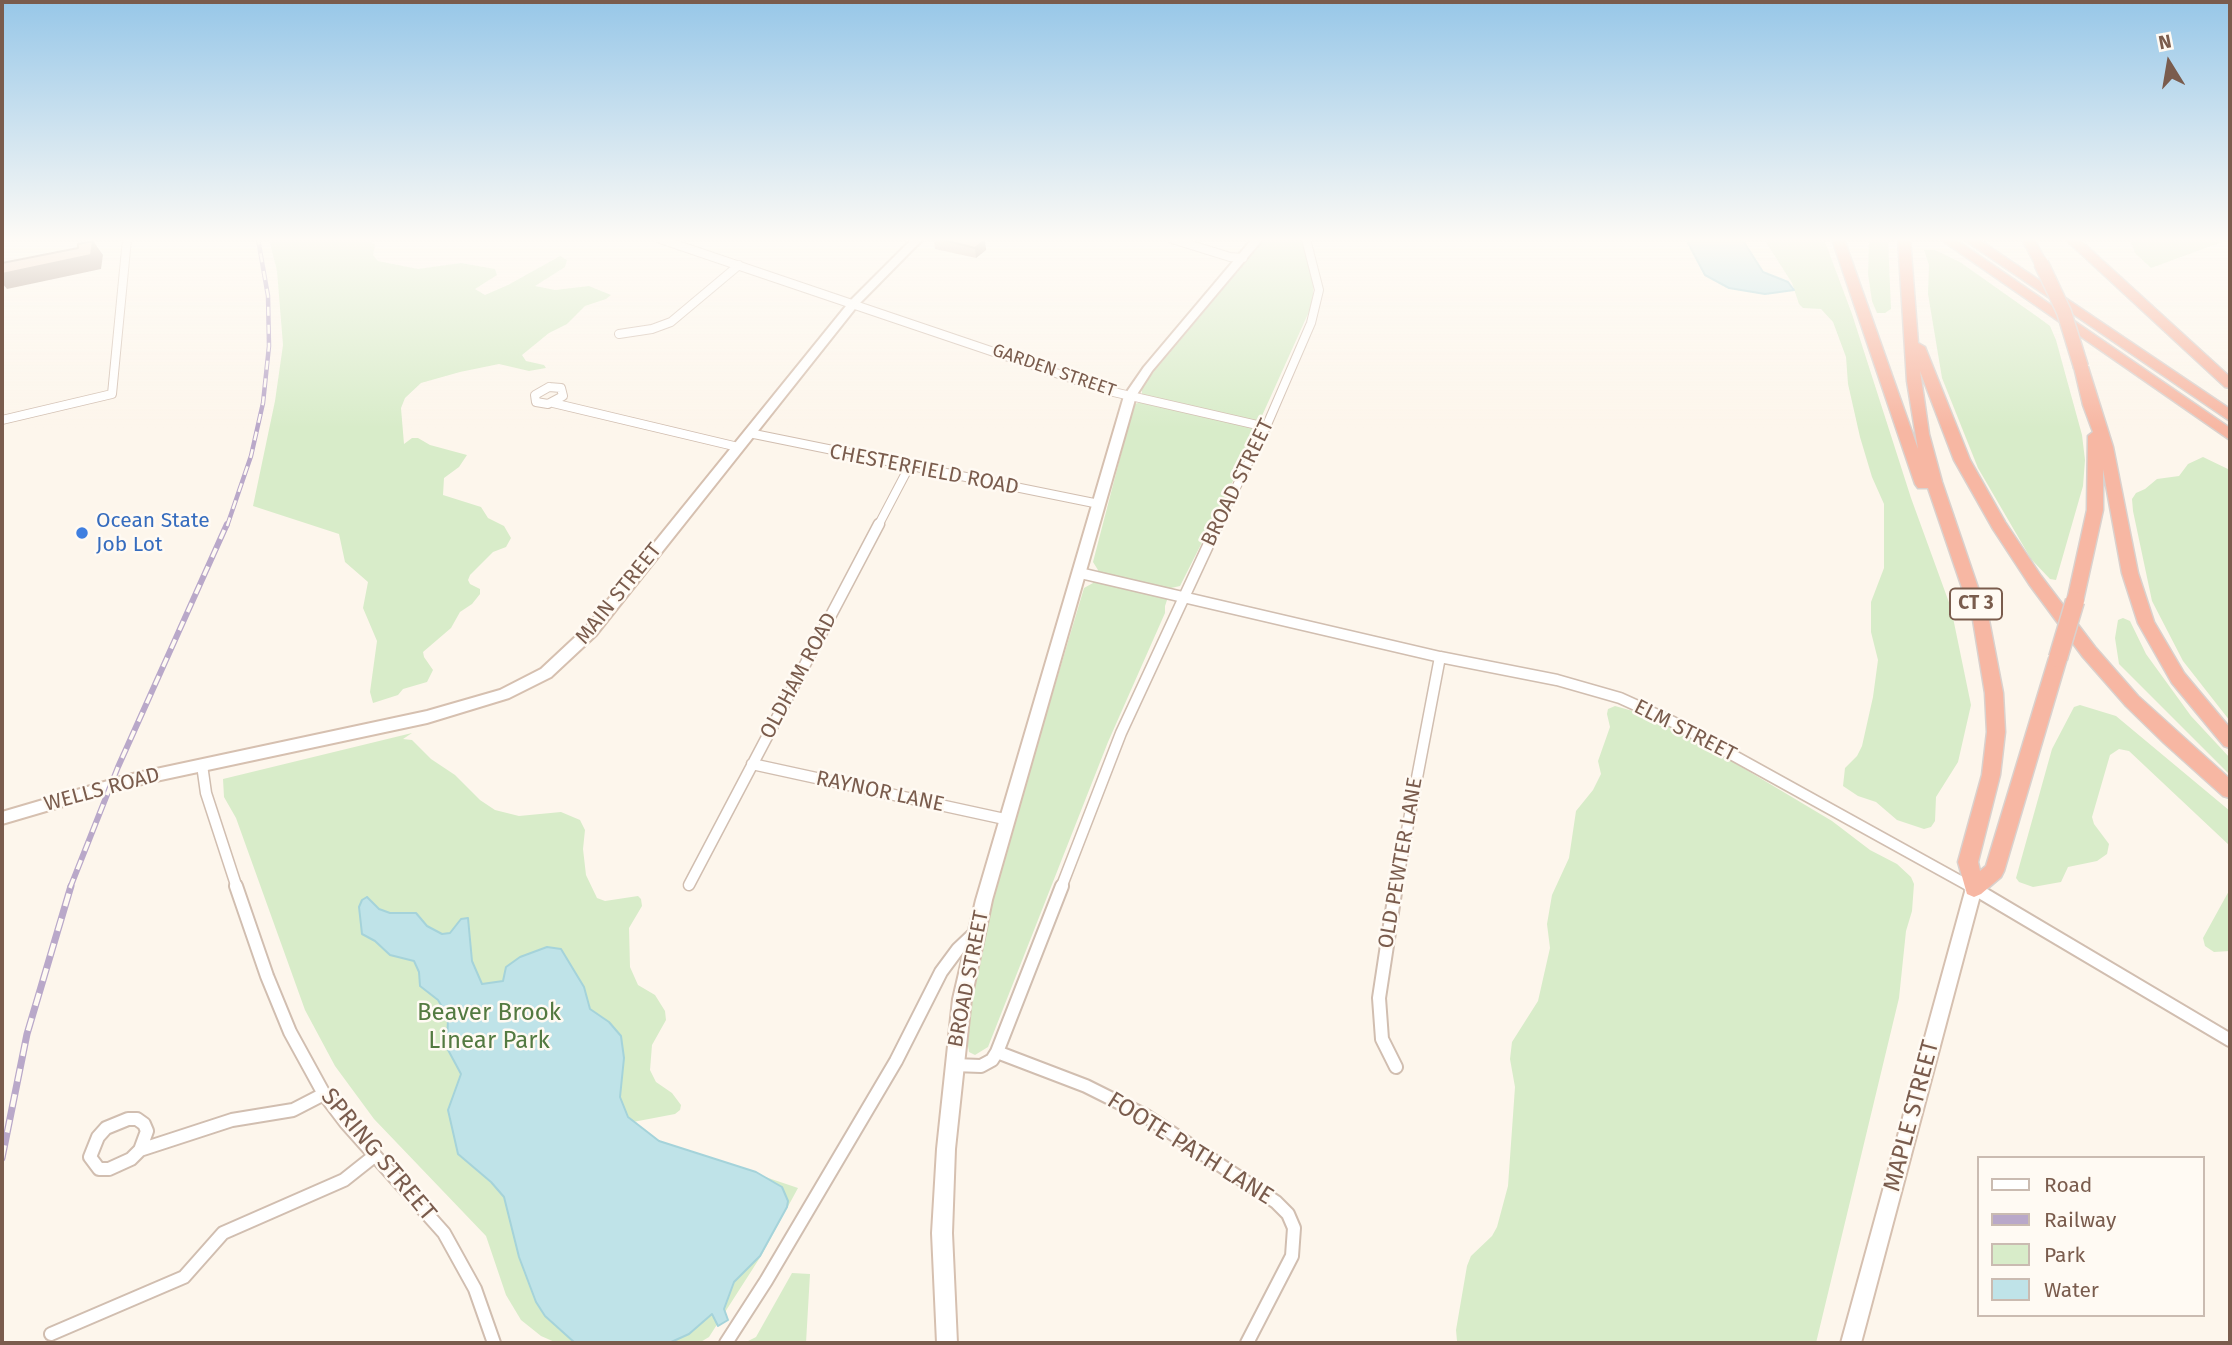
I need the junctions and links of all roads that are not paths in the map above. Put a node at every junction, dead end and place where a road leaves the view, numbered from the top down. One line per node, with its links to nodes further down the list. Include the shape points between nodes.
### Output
1 (121, 302): 22 (street, via 112,394)
2 (695, 302): 16 (street, via 671,322 652,330)
3 (850, 302): 13 (street, GARDEN STREET)
4 (1206, 302): 19 (street, BROAD STREET)
5 (1317, 302): 23 (street, BROAD STREET)
6 (1860, 302): 29 (highway, via 1928,498)
7 (1909, 302): 15 (highway, CT 3)
8 (2037, 302): 25 (highway)
9 (2059, 302): 18 (highway, CT 3, bridge)
10 (2062, 302): 21 (highway)
11 (2138, 302): 14 (highway)
12 (2139, 302): 14 (highway)
13 (854, 303): 19 (street, GARDEN STREET); 24 (street, MAIN STREET)
14 (2143, 306): 17 (highway)
15 (1910, 324): 29 (highway, CT 3, via 1922,434); 36 (highway, via 1958,452 2022,561 2112,679)
16 (619, 334)
17 (2230, 384)
18 (2087, 393): 33 (highway, via 2106,447 2130,573 2146,623 2178,678); 40 (highway, CT 3, bridge, via 2095,439 2096,496 2090,539 1994,871)
19 (1130, 396): 23 (street, GARDEN STREET); 28 (street, BROAD STREET)
20 (553, 403): 26 (street)
21 (2230, 416)
22 (2, 420)
23 (1266, 428): 31 (street, BROAD STREET)
24 (749, 433): 26 (street, MAIN STREET); 27 (street, CHESTERFIELD ROAD)
25 (2230, 435)
26 (738, 447): 35 (street, MAIN STREET, via 578,646 546,673 504,694 427,717)
27 (909, 467): 28 (street, CHESTERFIELD ROAD); 34 (street, OLDHAM ROAD)
28 (1099, 504): 30 (street, BROAD STREET)
29 (1950, 529): 40 (highway, CT 3, via 1981,620 1994,693 1991,775 1968,862)
30 (1080, 573): 31 (street, ELM STREET); 38 (street, BROAD STREET)
31 (1183, 596): 32 (street, ELM STREET); 43 (street, BROAD STREET, via 1121,733)
32 (1440, 656): 40 (street, ELM STREET, via 1558,680 1649,710); 45 (street, OLD PEWTER LANE, via 1379,998 1382,1039)
33 (2230, 741)
34 (752, 764): 38 (street, RAYNOR LANE); 39 (street, OLDHAM ROAD)
35 (202, 765): 37 (street, WELLS ROAD, via 119,783); 46 (street, SPRING STREET, via 206,793 267,976 290,1032)
36 (2230, 790)
37 (2, 818)
38 (1009, 820): 41 (street, BROAD STREET)
39 (689, 885)
40 (1974, 888): 42 (street, ELM STREET); 54 (street, MAPLE STREET / CT 3)
41 (975, 933): 44 (street, BROAD STREET); 51 (street, via 942,972 897,1061)
42 (2230, 1040)
43 (997, 1052): 44 (street, BROAD STREET, via 981,1066); 53 (street, FOOTE PATH LANE, via 1086,1086 1146,1116 1276,1202 1287,1214 1294,1228 1292,1256)
44 (954, 1065): 52 (street, via 943,1200)
45 (1396, 1067)
46 (324, 1094): 47 (street, via 293,1110 232,1120); 48 (street, SPRING STREET)
47 (140, 1150): 47 (street, via 147,1131 137,1119 128,1119 106,1128 90,1157 99,1169 109,1169)
48 (373, 1157): 49 (street, via 344,1180 223,1233 184,1277); 50 (street, SPRING STREET, via 444,1233 475,1289)
49 (51, 1334)
50 (495, 1343)
51 (726, 1343)
52 (947, 1343)
53 (1247, 1343)
54 (1851, 1343)

